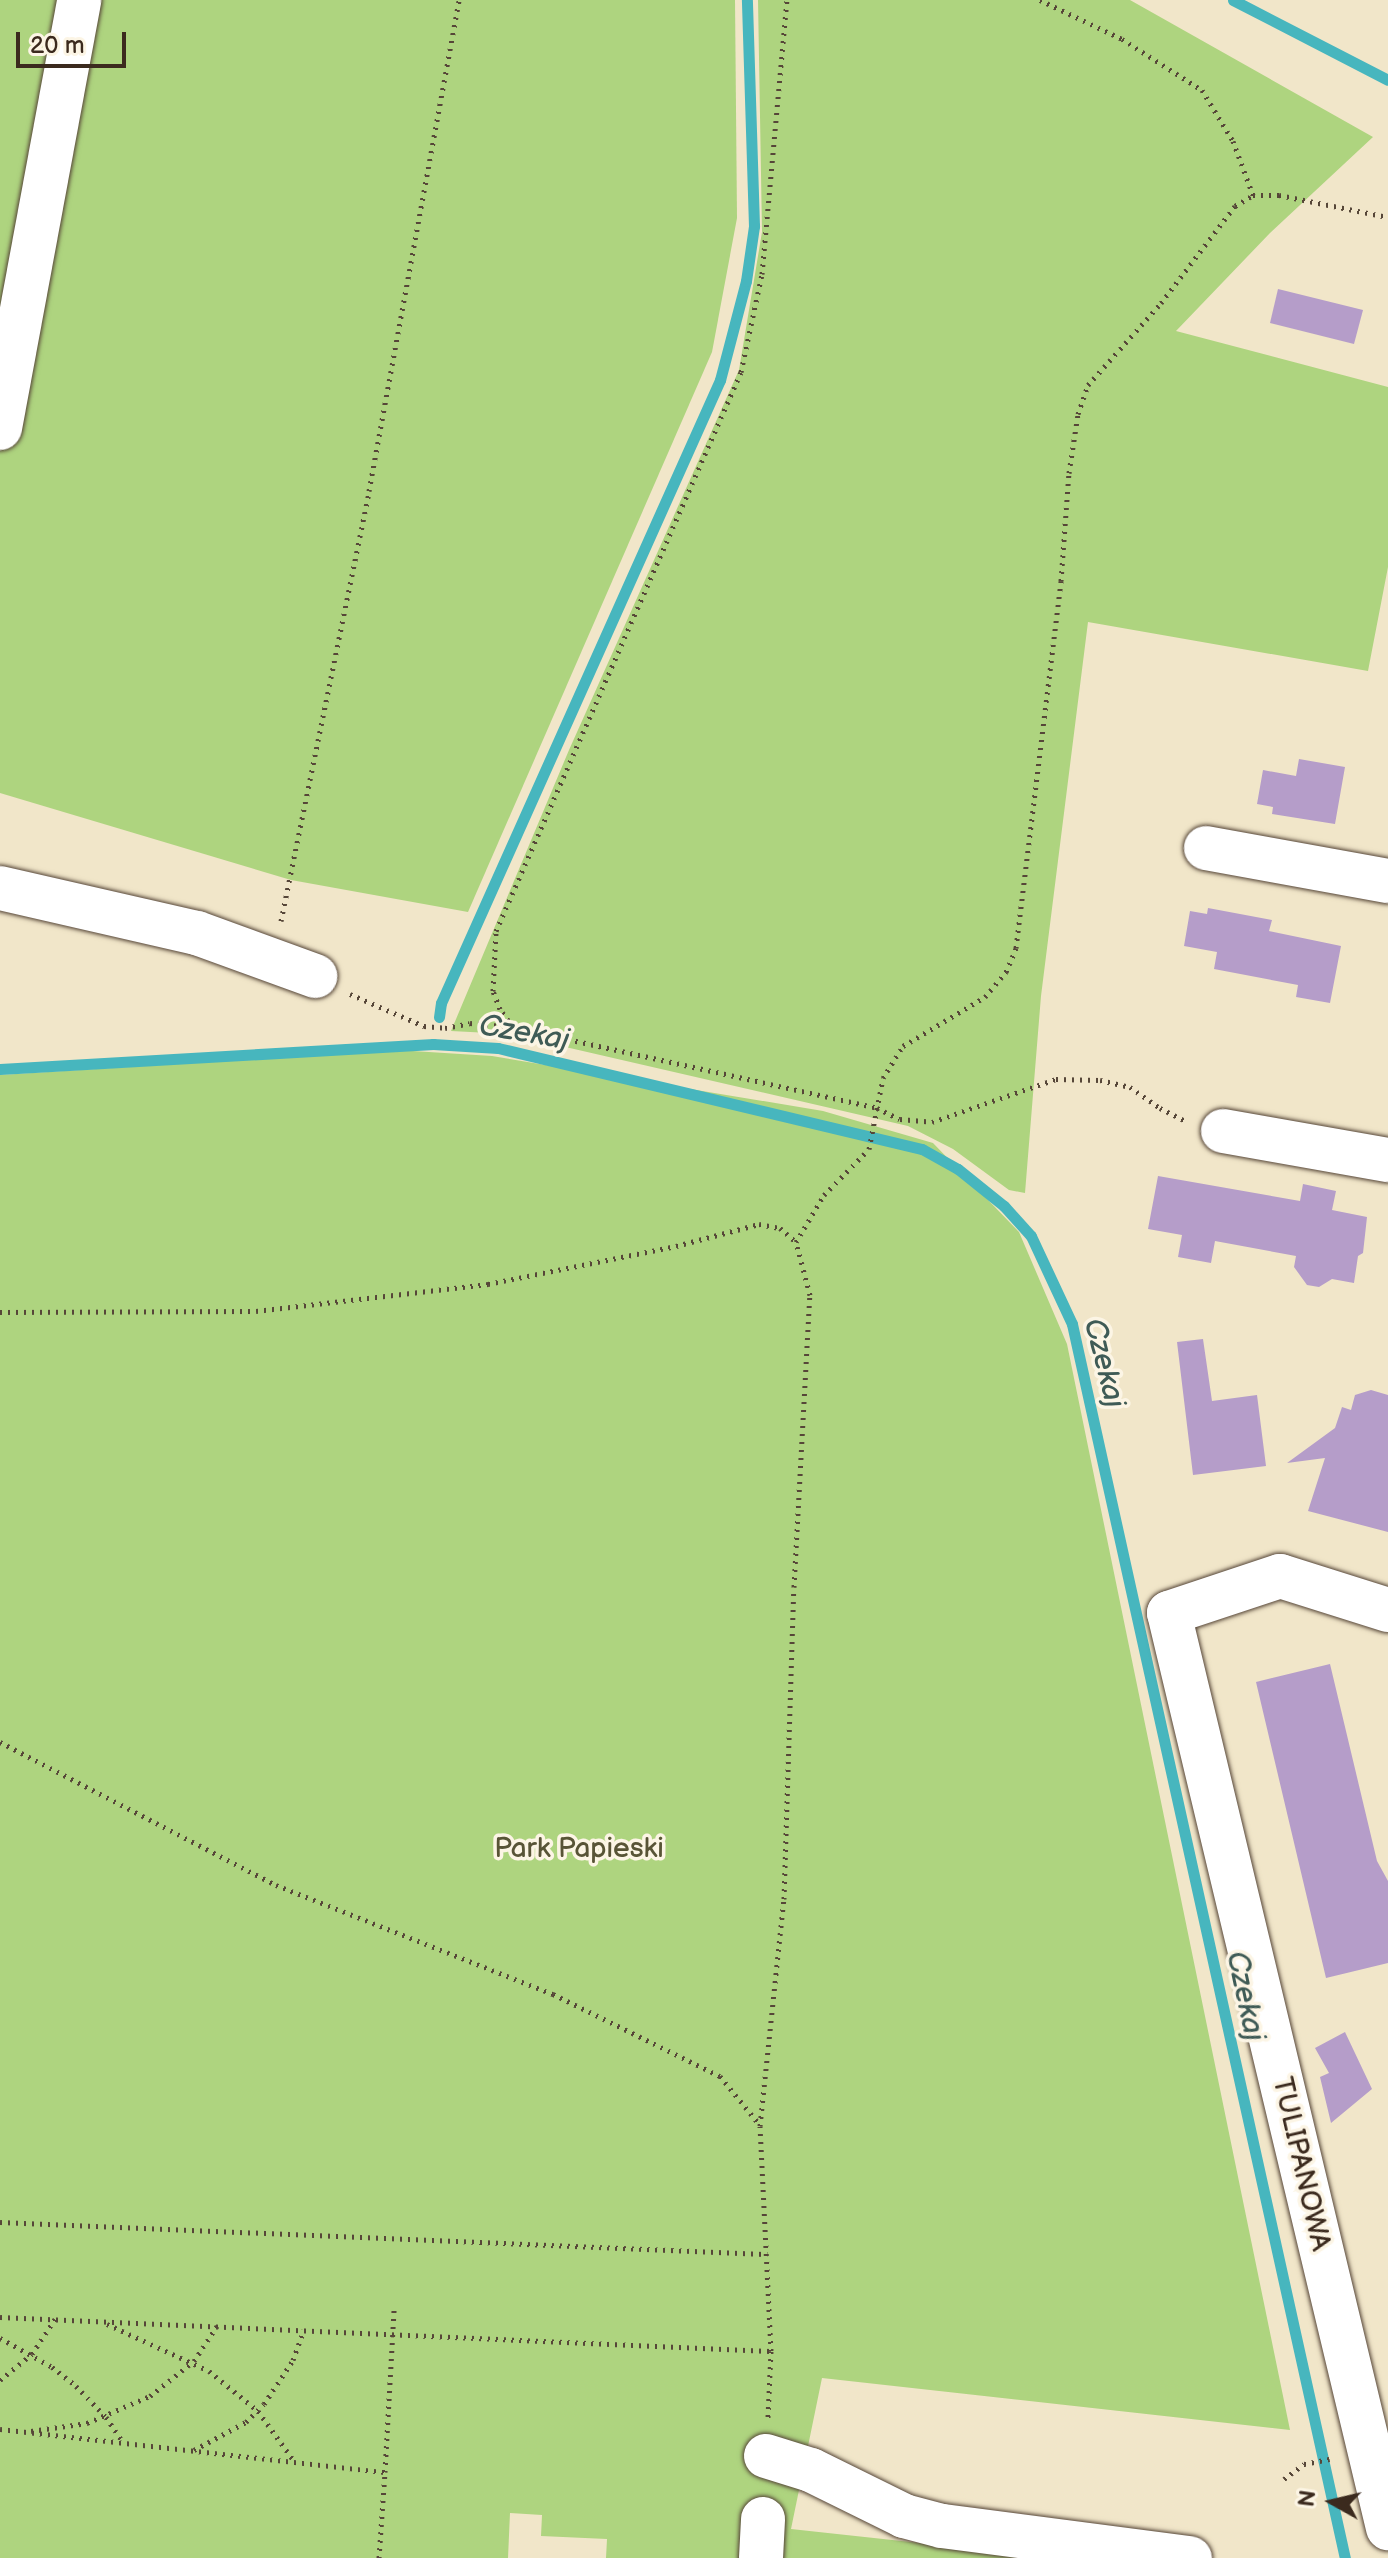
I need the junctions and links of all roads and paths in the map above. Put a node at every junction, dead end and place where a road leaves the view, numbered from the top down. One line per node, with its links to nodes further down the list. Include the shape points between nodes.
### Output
1 (79, 0): 7 (street)
2 (459, 0): 11 (path, via 369,491)
3 (787, 0): 13 (path, via 762,274 741,372 496,931 493,991)
4 (1040, 0): 5 (path, via 1122,39 1202,90 1233,141)
5 (1253, 195): 6 (path, via 1279,195); 14 (path, via 1235,206 1161,303 1088,385 1069,473 1061,581 1016,948 1006,972 985,997 903,1046 883,1078)
6 (1388, 217)
7 (0, 428)
8 (1206, 848): 9 (street)
9 (1388, 881)
10 (0, 888): 11 (street, via 197,933)
11 (272, 961): 12 (street)
12 (315, 976): 13 (path, via 424,1026)
13 (513, 1027): 14 (path)
14 (877, 1108): 15 (path, via 900,1119 932,1122 1056,1079 1100,1080 1130,1087 1184,1121); 17 (path, via 869,1149 824,1195)
15 (1223, 1131): 16 (street)
16 (1388, 1160)
17 (796, 1242): 18 (path, via 780,1228 759,1224 488,1284 256,1311); 21 (path, via 810,1295 784,1899)
18 (0, 1312)
19 (1388, 1610): 41 (street, TULIPANOWA, via 1280,1576 1169,1613)
20 (0, 1742): 21 (path, via 276,1885 553,1994 720,2076)
21 (760, 2126): 23 (path)
22 (0, 2222): 23 (path)
23 (767, 2254): 32 (path)
24 (394, 2309): 30 (path)
25 (0, 2317): 26 (path)
26 (55, 2319): 27 (path); 33 (path)
27 (102, 2321): 28 (path); 34 (path)
28 (217, 2326): 29 (path); 34 (path)
29 (304, 2330): 30 (path); 36 (path, via 285,2375)
30 (393, 2334): 32 (path); 45 (path)
31 (0, 2338): 33 (path)
32 (771, 2351): 43 (path)
33 (32, 2354): 35 (path); 37 (path, via 76,2386)
34 (194, 2361): 36 (path); 37 (path, via 150,2396)
35 (0, 2380)
36 (258, 2411): 42 (path); 44 (path)
37 (106, 2417): 39 (path); 40 (path)
38 (0, 2429): 39 (path)
39 (23, 2432): 40 (path)
40 (123, 2443): 42 (path)
41 (1365, 2449): 46 (path, via 1304,2464); 47 (street, TULIPANOWA)
42 (193, 2451): 44 (path)
43 (766, 2456): 49 (street, via 811,2470 904,2516 942,2526)
44 (294, 2462): 45 (path)
45 (385, 2472): 48 (path)
46 (1284, 2479)
47 (1388, 2528)
48 (379, 2558)
49 (1190, 2558)

